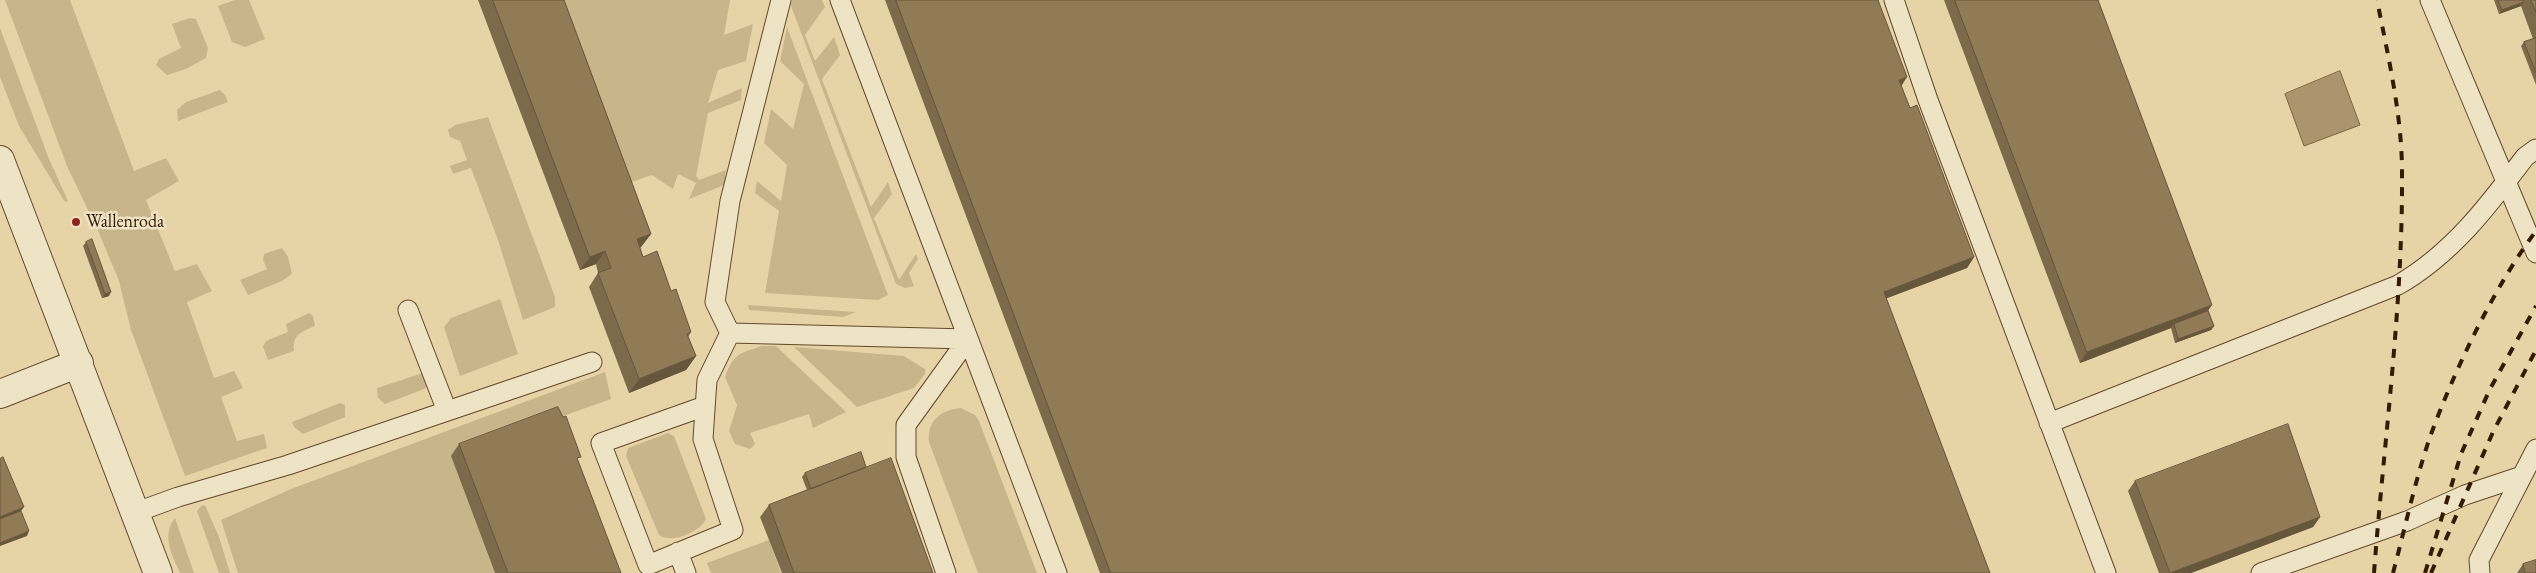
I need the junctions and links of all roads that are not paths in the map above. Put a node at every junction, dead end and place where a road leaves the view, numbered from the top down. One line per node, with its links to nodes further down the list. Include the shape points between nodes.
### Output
1 (781, 0): 10 (lane, via 730,201 715,302)
2 (840, 0): 11 (lane)
3 (1894, 0): 17 (lane, via 1928,100)
4 (2430, 0): 7 (lane)
5 (2536, 149): 7 (lane)
6 (0, 160): 13 (street)
7 (2507, 182): 8 (lane); 17 (lane, via 2473,224 2441,256 2398,286)
8 (2536, 253)
9 (408, 310): 16 (lane)
10 (730, 333): 11 (lane); 15 (lane, via 707,380)
11 (968, 339): 24 (lane, via 906,425 906,457); 25 (lane)
12 (592, 362): 16 (lane)
13 (79, 363): 14 (street); 20 (street)
14 (0, 394)
15 (705, 406): 21 (lane, via 703,439 733,530); 21 (lane, via 602,443 648,564)
16 (446, 411): 20 (lane)
17 (2049, 422): 26 (lane)
18 (2536, 449): 19 (lane)
19 (2522, 476): 27 (lane); 28 (lane, via 2479,560)
20 (134, 513): 22 (street)
21 (678, 552): 23 (lane)
22 (158, 573)
23 (686, 573)
24 (946, 573)
25 (1057, 573)
26 (2106, 573)
27 (2261, 573)
28 (2480, 573)

